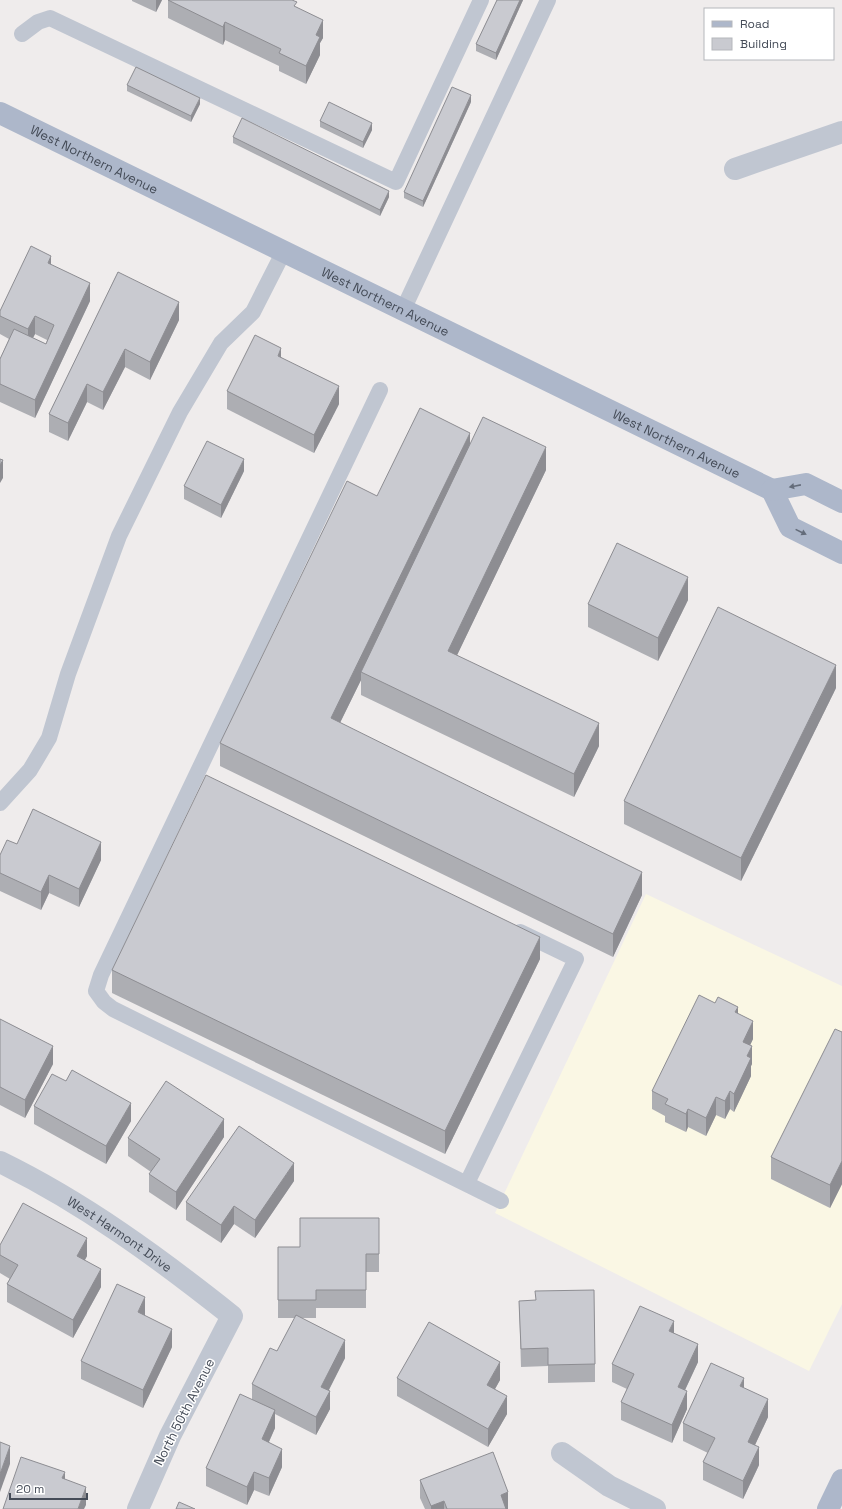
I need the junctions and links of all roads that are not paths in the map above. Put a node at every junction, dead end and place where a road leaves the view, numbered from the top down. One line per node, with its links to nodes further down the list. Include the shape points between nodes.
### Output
1 (481, 0): 3 (lane, via 396,182 50,18 38,22)
2 (548, 0): 8 (lane)
3 (22, 34)
4 (0, 113): 7 (main road, West Northern Avenue)
5 (842, 132): 6 (street)
6 (735, 169)
7 (284, 252): 8 (main road, West Northern Avenue); 15 (lane, via 253,312 221,343 180,412 120,536 68,674 49,738 30,770)
8 (403, 310): 10 (main road, West Northern Avenue)
9 (380, 390): 13 (lane)
10 (772, 490): 11 (main road, one-way to 10, via 806,484); 12 (main road, one-way to 12, via 790,527)
11 (842, 502)
12 (842, 552)
13 (197, 773): 14 (lane); 18 (lane, via 101,975 96,991 113,1009)
14 (211, 780)
15 (0, 803)
16 (505, 924): 18 (lane, via 576,959)
17 (0, 1162): 20 (street, West Harmont Drive, via 78,1206 154,1255)
18 (467, 1183): 19 (lane)
19 (501, 1201)
20 (232, 1316): 23 (street, North 50th Avenue, via 170,1436)
21 (562, 1453): 24 (street, via 609,1486)
22 (842, 1480): 25 (main road)
23 (138, 1509)
24 (655, 1509)
25 (828, 1509)

